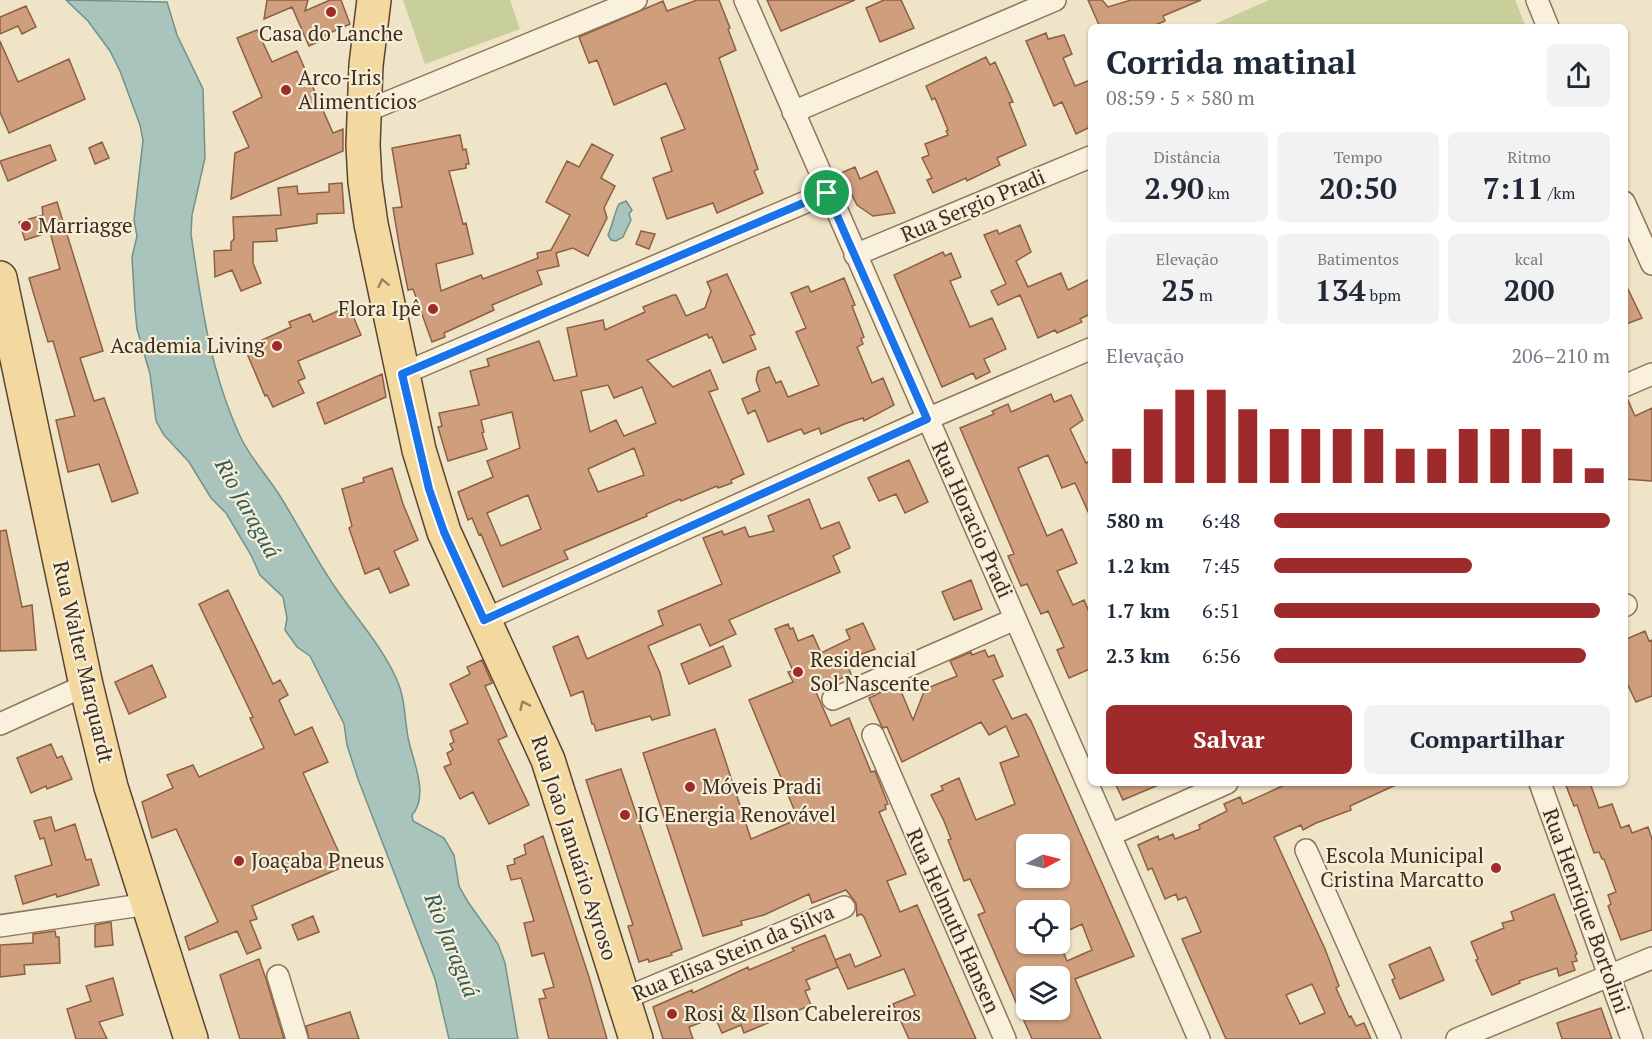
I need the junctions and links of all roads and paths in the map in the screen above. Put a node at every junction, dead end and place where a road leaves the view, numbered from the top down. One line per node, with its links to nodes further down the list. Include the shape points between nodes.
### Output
1 (375, 0): 7 (main road, Rua João Januário Ayroso)
2 (636, 0): 7 (street)
3 (745, 0): 8 (street, Rua Horacio Pradi)
4 (1055, 0): 8 (street)
5 (1537, 0): 6 (street)
6 (1547, 24)
7 (363, 112): 16 (main road, Rua João Januário Ayroso, one-way to 7, via 371,224)
8 (793, 112): 10 (street, Rua Horacio Pradi)
9 (1088, 158): 12 (street, Rua Sergio Pradi)
10 (827, 193): 12 (street, Rua Horacio Pradi); 16 (street)
11 (1628, 211): 13 (street)
12 (855, 255): 19 (street, Rua Horacio Pradi)
13 (1652, 264)
14 (0, 279): 23 (main road, Rua Walter Marquardt)
15 (1088, 355): 19 (street)
16 (402, 374): 21 (main road, Rua João Januário Ayroso, via 429,489)
17 (1652, 374): 18 (street)
18 (1628, 384)
19 (927, 419): 20 (street, Rua Horacio Pradi); 21 (street)
20 (1013, 612): 22 (street); 24 (street); 27 (street, Rua Horacio Pradi)
21 (484, 620): 39 (main road, Rua João Januário Ayroso, one-way to 21, via 548,760)
22 (911, 650)
23 (86, 685): 25 (street); 33 (main road, Rua Walter Marquardt, via 111,787)
24 (833, 699)
25 (0, 724)
26 (873, 735): 43 (street, Rua Helmuth Hansen)
27 (1088, 784)
28 (1089, 786): 31 (street, Rua Horacio Pradi)
29 (1220, 786): 31 (street)
30 (1541, 786): 37 (street, Rua Henrique Bortolini)
31 (1110, 835): 44 (street, Rua Horacio Pradi)
32 (1306, 850): 45 (street)
33 (148, 904): 35 (street); 40 (main road, Rua Walter Marquardt)
34 (843, 907): 39 (street, Rua Elisa Stein da Silva)
35 (0, 926)
36 (1652, 958): 37 (street)
37 (1609, 975): 46 (street); 47 (street, Rua Henrique Bortolini)
38 (278, 976): 41 (street)
39 (623, 999): 42 (main road, Rua João Januário Ayroso)
40 (191, 1039)
41 (297, 1039)
42 (636, 1039)
43 (1005, 1039)
44 (1199, 1039)
45 (1390, 1039)
46 (1457, 1039)
47 (1632, 1039)

